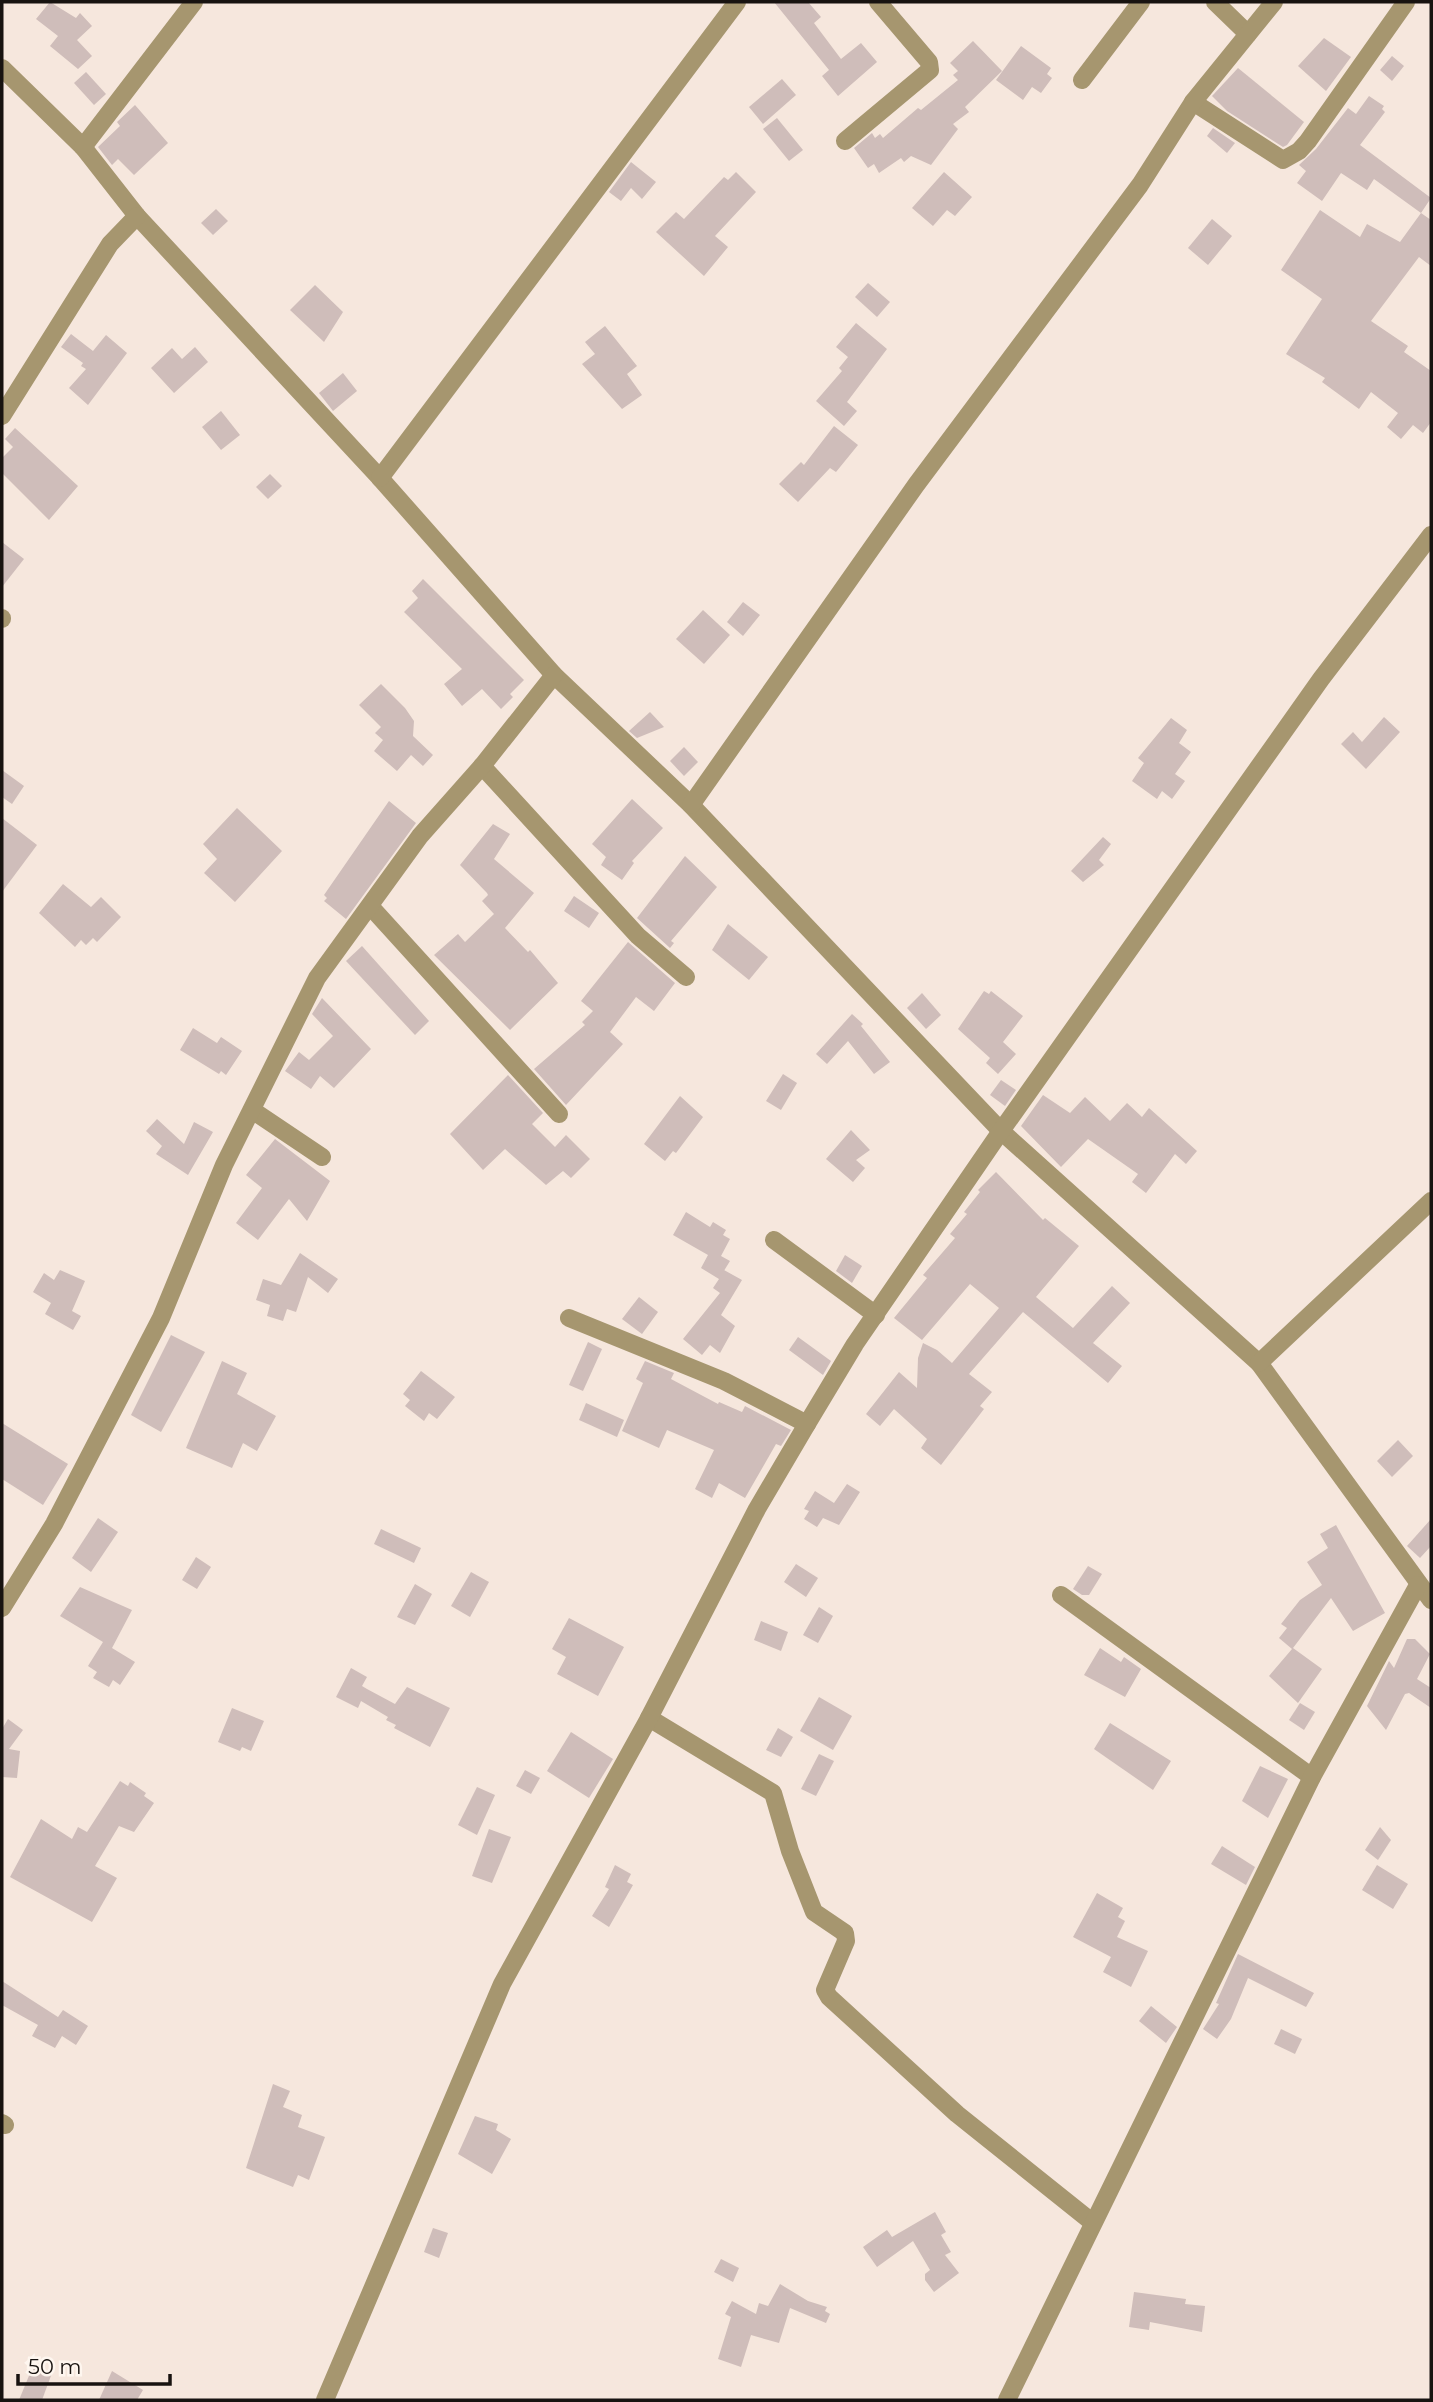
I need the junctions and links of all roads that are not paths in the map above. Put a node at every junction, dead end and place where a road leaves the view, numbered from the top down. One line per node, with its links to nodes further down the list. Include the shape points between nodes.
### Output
1 (194, 2): 13 (street)
2 (737, 2): 16 (street)
3 (878, 2): 12 (street, via 929,62 930,70)
4 (1141, 2): 10 (street)
5 (1215, 2): 8 (street)
6 (1274, 2): 8 (street)
7 (1406, 2): 11 (street, via 1308,141 1283,160)
8 (1248, 34): 11 (street)
9 (2, 68): 13 (street)
10 (1082, 80)
11 (1193, 102): 20 (street, via 1140,185 916,485)
12 (845, 141)
13 (83, 147): 14 (street)
14 (137, 216): 15 (street, via 110,244); 16 (street)
15 (2, 416)
16 (380, 478): 18 (street)
17 (1431, 534): 25 (street, via 1321,679)
18 (554, 675): 19 (street); 20 (street)
19 (482, 766): 21 (street, via 420,836); 22 (street, via 638,936)
20 (691, 805): 25 (street)
21 (370, 906): 23 (street, via 317,978); 24 (street)
22 (686, 977)
23 (252, 1110): 26 (street); 36 (street, via 223,1165 161,1318 54,1524)
24 (559, 1114)
25 (1001, 1131): 29 (street); 31 (street)
26 (322, 1157)
27 (1431, 1202): 31 (street)
28 (774, 1240): 29 (street)
29 (876, 1315): 32 (street)
30 (569, 1318): 32 (street, via 724,1381)
31 (1259, 1363): 33 (street)
32 (807, 1424): 37 (street, via 757,1509)
33 (1419, 1585): 35 (street); 38 (street)
34 (1062, 1595): 38 (street)
35 (1431, 1600)
36 (2, 1608)
37 (649, 1718): 39 (street, via 773,1793 814,1912 845,1933 846,1941 825,1990 829,1997 957,2114); 40 (street, via 502,1984)
38 (1312, 1777): 39 (street)
39 (1092, 2222): 41 (street)
40 (325, 2400)
41 (1007, 2400)

